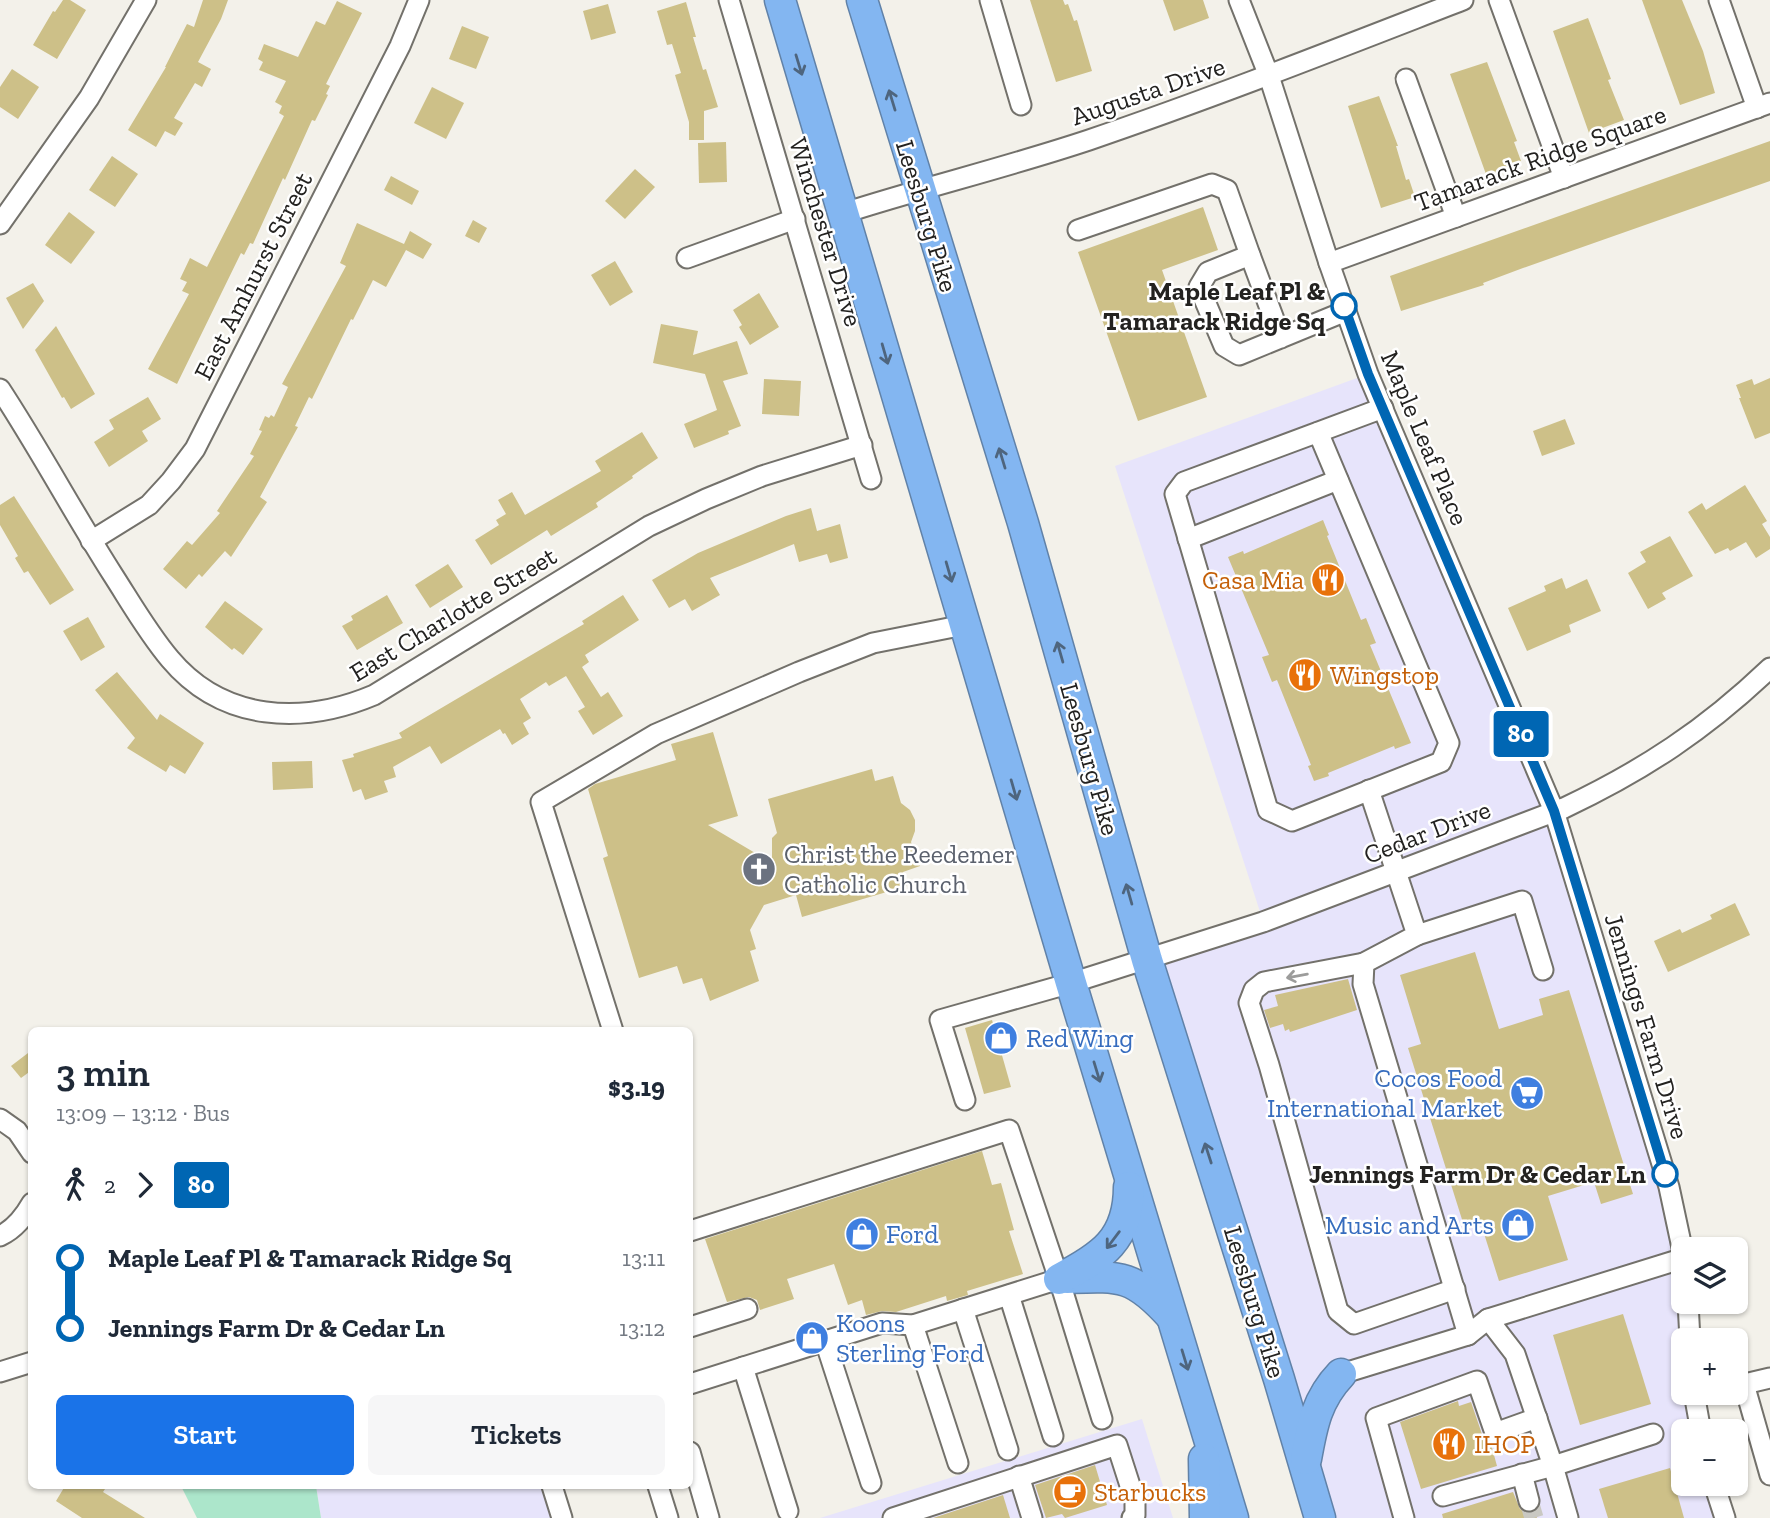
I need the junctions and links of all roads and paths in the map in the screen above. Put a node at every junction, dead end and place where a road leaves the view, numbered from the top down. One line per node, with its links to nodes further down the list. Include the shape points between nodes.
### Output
1 (146, 0): 20 (street, via 89,99)
2 (419, 0): 34 (street, East Amhurst Street, via 400,46 195,449 149,505)
3 (729, 0): 19 (street, Winchester Drive)
4 (780, 0): 17 (highway, one-way to 17)
5 (862, 0): 16 (highway, Leesburg Pike, one-way to 5)
6 (990, 0): 13 (street)
7 (1239, 0): 11 (street, Maple Leaf Place)
8 (1463, 0): 11 (street, Augusta Drive)
9 (1499, 0): 15 (street)
10 (1719, 0): 14 (street)
11 (1269, 76): 16 (street, Augusta Drive, via 1086,141); 24 (street, Maple Leaf Place)
12 (1406, 79): 18 (street)
13 (1021, 105)
14 (1764, 106): 15 (street, Tamarack Ridge Square)
15 (1564, 178): 18 (street, Tamarack Ridge Square)
16 (918, 189): 17 (street, Augusta Drive); 41 (highway, Leesburg Pike, one-way to 16, via 1023,523)
17 (844, 213): 35 (highway, one-way to 35)
18 (1456, 217): 24 (street, Tamarack Ridge Square)
19 (795, 219): 23 (street); 30 (street, Winchester Drive)
20 (0, 224)
21 (1079, 230): 22 (street, via 1212,184 1227,190)
22 (1250, 255): 26 (street); 26 (street, via 1208,272 1199,287 1224,346 1239,355)
23 (687, 258)
24 (1329, 263): 25 (street, Maple Leaf Place)
25 (1346, 311): 26 (street); 28 (street, Maple Leaf Place)
26 (1281, 338)
27 (0, 389): 34 (street, East Charlotte Street)
28 (1383, 408): 29 (street); 38 (street, Maple Leaf Place)
29 (1318, 432): 32 (street); 33 (street, via 1184,482 1175,494)
30 (862, 446): 31 (street, Winchester Drive); 34 (street, East Charlotte Street, via 762,476 649,526 374,695 317,713 293,715 246,708 189,677 162,649)
31 (871, 479)
32 (1338, 480): 33 (street); 37 (street, via 1449,743 1441,762)
33 (1188, 539): 37 (street, via 1268,810 1292,821)
34 (91, 541)
35 (964, 625): 44 (highway, one-way to 44); 45 (street, via 873,643 799,672 656,734 541,802)
36 (1770, 668): 38 (street, Cedar Drive, via 1668,752)
37 (1368, 790): 39 (street)
38 (1554, 811): 39 (street, Cedar Drive); 53 (street, Jennings Farm Drive, via 1669,1186)
39 (1396, 873): 40 (street); 41 (street, Cedar Drive)
40 (1417, 935): 42 (street); 43 (street, via 1522,901)
41 (1147, 960): 44 (street, Cedar Drive); 71 (highway, Leesburg Pike, one-way to 41)
42 (1364, 962): 56 (street, via 1363,985); 56 (street, one-way to 56, via 1265,982 1254,990 1249,1003 1338,1311 1354,1324)
43 (1543, 970)
44 (1070, 983): 46 (street, Cedar Drive, via 940,1020); 49 (highway, one-way to 49)
45 (612, 1027)
46 (965, 1100)
47 (0, 1119): 48 (street, via 18,1131)
48 (28, 1147)
49 (1129, 1176): 55 (highway, one-way to 55, via 1127,1211 1118,1235 1085,1266); 60 (highway)
50 (28, 1210): 52 (street)
51 (693, 1230): 55 (street, via 1009,1130)
52 (0, 1236)
53 (1680, 1237)
54 (1671, 1262): 61 (street)
55 (1059, 1279): 57 (street); 60 (highway, via 1119,1277 1155,1298); 76 (street)
56 (1455, 1289): 64 (street)
57 (1009, 1295): 59 (street); 79 (street)
58 (747, 1309): 63 (street)
59 (963, 1309): 62 (street); 80 (street)
60 (1172, 1317): 77 (highway, one-way to 77)
61 (1488, 1320): 64 (street); 75 (street, via 1515,1354)
62 (913, 1325): 65 (street, via 882,1323); 82 (street)
63 (693, 1326)
64 (1468, 1335): 69 (street)
65 (825, 1341): 67 (street); 88 (street)
66 (28, 1363): 68 (street)
67 (743, 1367): 72 (street); 94 (street)
68 (0, 1372)
69 (1341, 1374): 71 (highway, via 1307,1382); 83 (highway, via 1317,1408)
70 (1770, 1378): 73 (street)
71 (1279, 1379): 83 (highway, Leesburg Pike)
72 (693, 1383)
73 (1748, 1383)
74 (1747, 1405): 86 (street)
75 (1537, 1418): 84 (street); 104 (street, via 1495,1433 1477,1381 1376,1418)
76 (1102, 1419)
77 (1204, 1424): 101 (highway); 102 (highway)
78 (1653, 1434): 84 (street)
79 (1053, 1436)
80 (1008, 1450)
81 (693, 1462): 97 (street)
82 (958, 1464)
83 (1305, 1465): 103 (highway, Leesburg Pike)
84 (1553, 1466): 85 (street); 105 (street)
85 (1522, 1474): 91 (street); 93 (street)
86 (1770, 1475)
87 (1019, 1476): 98 (street); 99 (street); 100 (street, via 1117,1445 1135,1501)
88 (871, 1483)
89 (553, 1489): 95 (street)
90 (659, 1489): 96 (street)
91 (1443, 1496)
92 (1718, 1496): 106 (street)
93 (1529, 1501)
94 (788, 1511)
95 (562, 1518)
96 (668, 1518)
97 (709, 1518)
98 (893, 1518)
99 (1032, 1518)
100 (1132, 1518)
101 (1205, 1518)
102 (1233, 1518)
103 (1320, 1518)
104 (1404, 1518)
105 (1568, 1518)
106 (1725, 1518)

